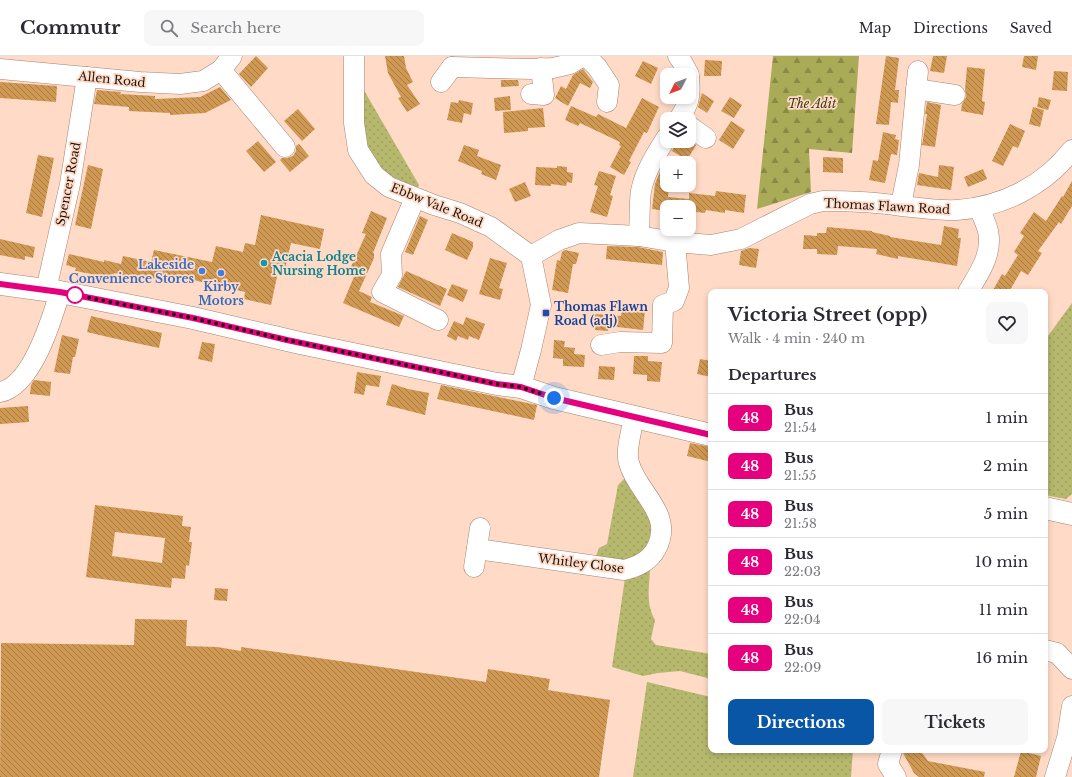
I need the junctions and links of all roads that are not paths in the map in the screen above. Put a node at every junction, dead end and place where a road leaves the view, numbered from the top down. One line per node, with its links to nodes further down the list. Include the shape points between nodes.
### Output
1 (354, 56): 19 (street, Ebbw Vale Road, via 354,124 358,150 374,175 389,187)
2 (583, 56): 7 (street, via 570,64)
3 (586, 56): 12 (street, via 609,85)
4 (226, 63): 9 (street, Allen Road, via 203,81 180,84); 16 (street, Allen Road)
5 (685, 65): 13 (street, via 691,93)
6 (446, 68): 7 (street)
7 (541, 68): 10 (street, via 544,95)
8 (0, 69): 9 (street, Allen Road)
9 (87, 76): 27 (street, Spencer Road)
10 (531, 94)
11 (955, 95): 20 (street, via 917,80 909,165)
12 (607, 102)
13 (684, 112)
14 (696, 131): 15 (street)
15 (706, 138)
16 (285, 147)
17 (660, 148): 22 (street, via 647,172 641,192)
18 (1072, 150): 21 (street, Thomas Flawn Road, via 1040,181 1015,196)
19 (415, 198): 24 (street, Ebbw Vale Road, via 460,213 491,227); 28 (street, via 391,254 392,275 382,292)
20 (902, 206): 21 (street, Thomas Flawn Road, via 955,210); 23 (street, Thomas Flawn Road, via 823,201 810,204 741,239 711,245)
21 (979, 208): 26 (street, via 988,232 988,250 984,264)
22 (640, 236): 23 (street, Thomas Flawn Road); 24 (street, Thomas Flawn Road, via 579,233 559,240)
23 (675, 242): 29 (street, via 679,288 674,301 663,305 662,343 620,342)
24 (531, 256): 30 (street, via 541,305)
25 (0, 284): 27 (main road)
26 (970, 289)
27 (53, 291): 30 (main road); 31 (street, Spencer Road, via 51,323 34,361 8,390)
28 (438, 320)
29 (601, 345)
30 (521, 387): 32 (main road, via 554,398)
31 (0, 392)
32 (634, 417): 33 (main road); 36 (street, Whitley Close, via 628,461 636,481 650,499 660,521 658,546 650,558 640,565 624,570 476,558)
33 (708, 434)
34 (1048, 509): 35 (main road)
35 (1072, 514)
36 (480, 528)
37 (1048, 651): 38 (street, via 1057,653)
38 (1072, 669)
39 (1072, 706): 40 (street)
40 (1069, 739): 43 (street)
41 (891, 753): 42 (street, via 888,764)
42 (896, 777)
43 (1055, 777)

